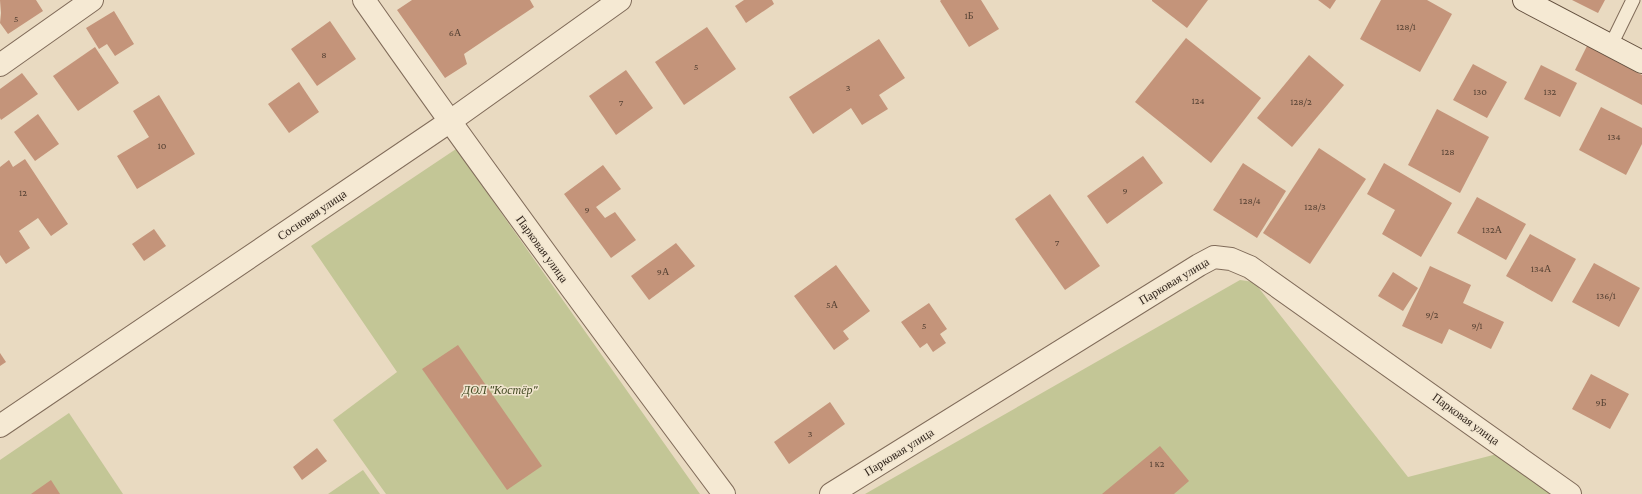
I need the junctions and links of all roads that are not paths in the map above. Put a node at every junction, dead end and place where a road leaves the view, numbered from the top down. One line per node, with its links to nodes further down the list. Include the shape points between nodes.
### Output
1 (92, 0): 8 (street)
2 (364, 0): 9 (street, Парковая улица)
3 (620, 0): 9 (street, Сосновая улица)
4 (1524, 0): 6 (street)
5 (1633, 0): 6 (lane)
6 (1611, 45): 7 (street)
7 (1642, 62)
8 (0, 65)
9 (449, 122): 10 (street, Сосновая улица); 11 (street, Парковая улица)
10 (0, 426)
11 (724, 494)
12 (831, 494): 13 (street, Парковая улица, via 1214,257 1231,259 1250,267)
13 (1570, 494)

